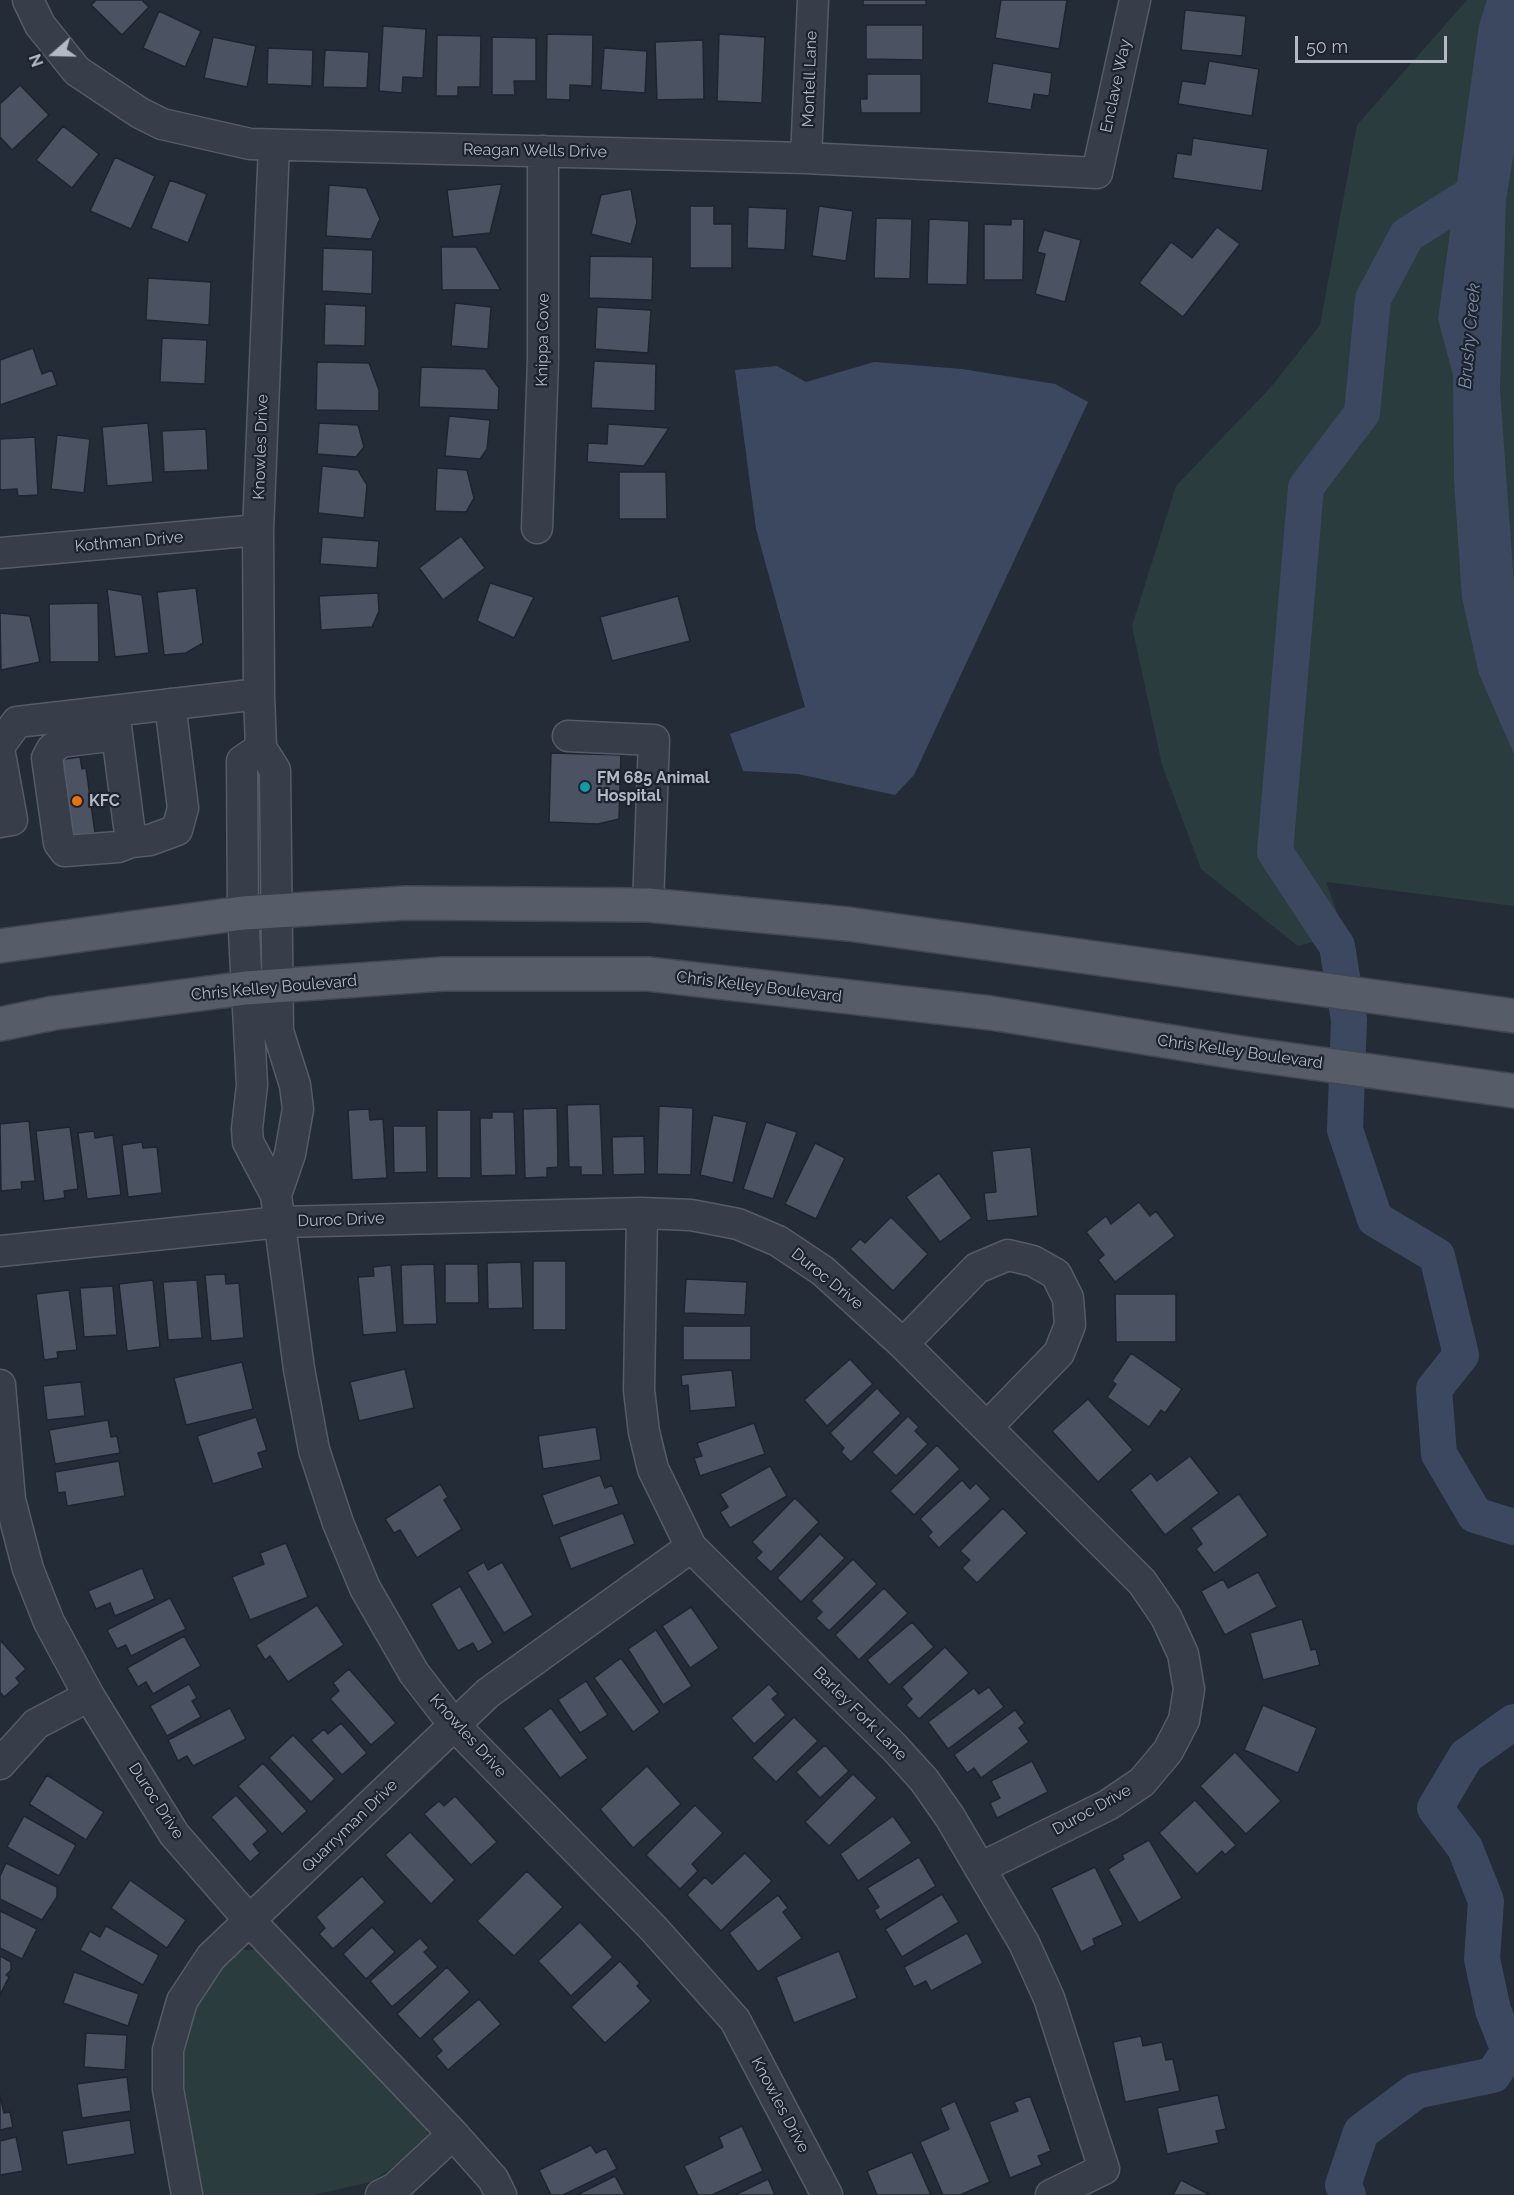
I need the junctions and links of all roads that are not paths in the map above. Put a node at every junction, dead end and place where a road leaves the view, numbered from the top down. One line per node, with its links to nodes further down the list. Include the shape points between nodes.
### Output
1 (28, 0): 4 (street, Reagan Wells Drive, via 40,26 77,71 140,112 162,123 250,144)
2 (813, 0): 6 (street, Montell Lane)
3 (1135, 0): 7 (street, Enclave Way)
4 (274, 145): 5 (street, Reagan Wells Drive); 9 (street, Knowles Drive)
5 (543, 151): 6 (street, Reagan Wells Drive); 8 (street, Knippa Cove, via 543,360)
6 (806, 158): 7 (street, Reagan Wells Drive)
7 (1097, 173)
8 (537, 528)
9 (258, 530): 10 (street, Kothman Drive); 11 (street, Knowles Drive)
10 (0, 553)
11 (259, 694): 12 (street); 20 (street, Knowles Drive, via 261,748 275,770)
12 (170, 704): 13 (street); 18 (street, via 183,808 177,830)
13 (115, 723): 15 (street, via 17,722); 18 (street); 18 (street, via 61,742 47,758 59,843 65,851 118,847)
14 (568, 736): 19 (street, via 654,740)
15 (0, 745)
16 (0, 754): 17 (street, via 12,820)
17 (0, 822)
18 (131, 842)
19 (648, 905): 20 (main road, via 406,903); 23 (main road, via 848,924)
20 (259, 912): 21 (main road); 22 (street, Knowles Drive)
21 (0, 946)
22 (261, 987): 24 (main road, Chris Kelley Boulevard, via 54,1013); 25 (main road, Chris Kelley Boulevard, via 442,974 648,974 991,1013); 26 (street, Knowles Drive, via 247,1129 248,1142); 26 (street, Knowles Drive, via 279,1031 298,1109)
23 (1514, 1016)
24 (0, 1024)
25 (1514, 1091)
26 (278, 1209): 27 (street, Duroc Drive); 28 (street, Duroc Drive); 34 (street, Knowles Drive, via 314,1450 338,1523 365,1588 414,1674)
27 (642, 1213): 29 (street, Duroc Drive, via 691,1215 738,1224 778,1241 823,1271); 32 (street, Barley Fork Lane, via 639,1390 644,1432 653,1469)
28 (0, 1251)
29 (903, 1344): 31 (street, Duroc Drive); 31 (street, via 977,1268 1008,1255 1033,1261 1056,1274 1068,1298 1070,1325 1059,1353)
30 (0, 1385): 33 (street, Duroc Drive, via 10,1500 28,1569 49,1622)
31 (987, 1427): 36 (street, Duroc Drive, via 1142,1582 1166,1617 1183,1654 1189,1689 1184,1720 1168,1751 1142,1782 1108,1805)
32 (691, 1547): 34 (street, Quarryman Drive, via 488,1693); 36 (street, Barley Fork Lane, via 924,1780)
33 (89, 1696): 35 (street, via 36,1724); 37 (street, Duroc Drive, via 174,1834)
34 (455, 1726): 37 (street, Quarryman Drive); 42 (street, Knowles Drive, via 653,1928 735,2020)
35 (0, 1764)
36 (980, 1868): 43 (street, Barley Fork Lane, via 1024,1942 1049,1998 1104,2169)
37 (250, 1921): 38 (street, Duroc Drive); 39 (street, Quarryman Drive, via 211,1957 182,2001 168,2050 168,2089)
38 (453, 2134): 40 (street, via 395,2188); 41 (street, Duroc Drive, via 493,2179)
39 (187, 2195)
40 (381, 2195)
41 (501, 2195)
42 (827, 2195)
43 (1051, 2195)

